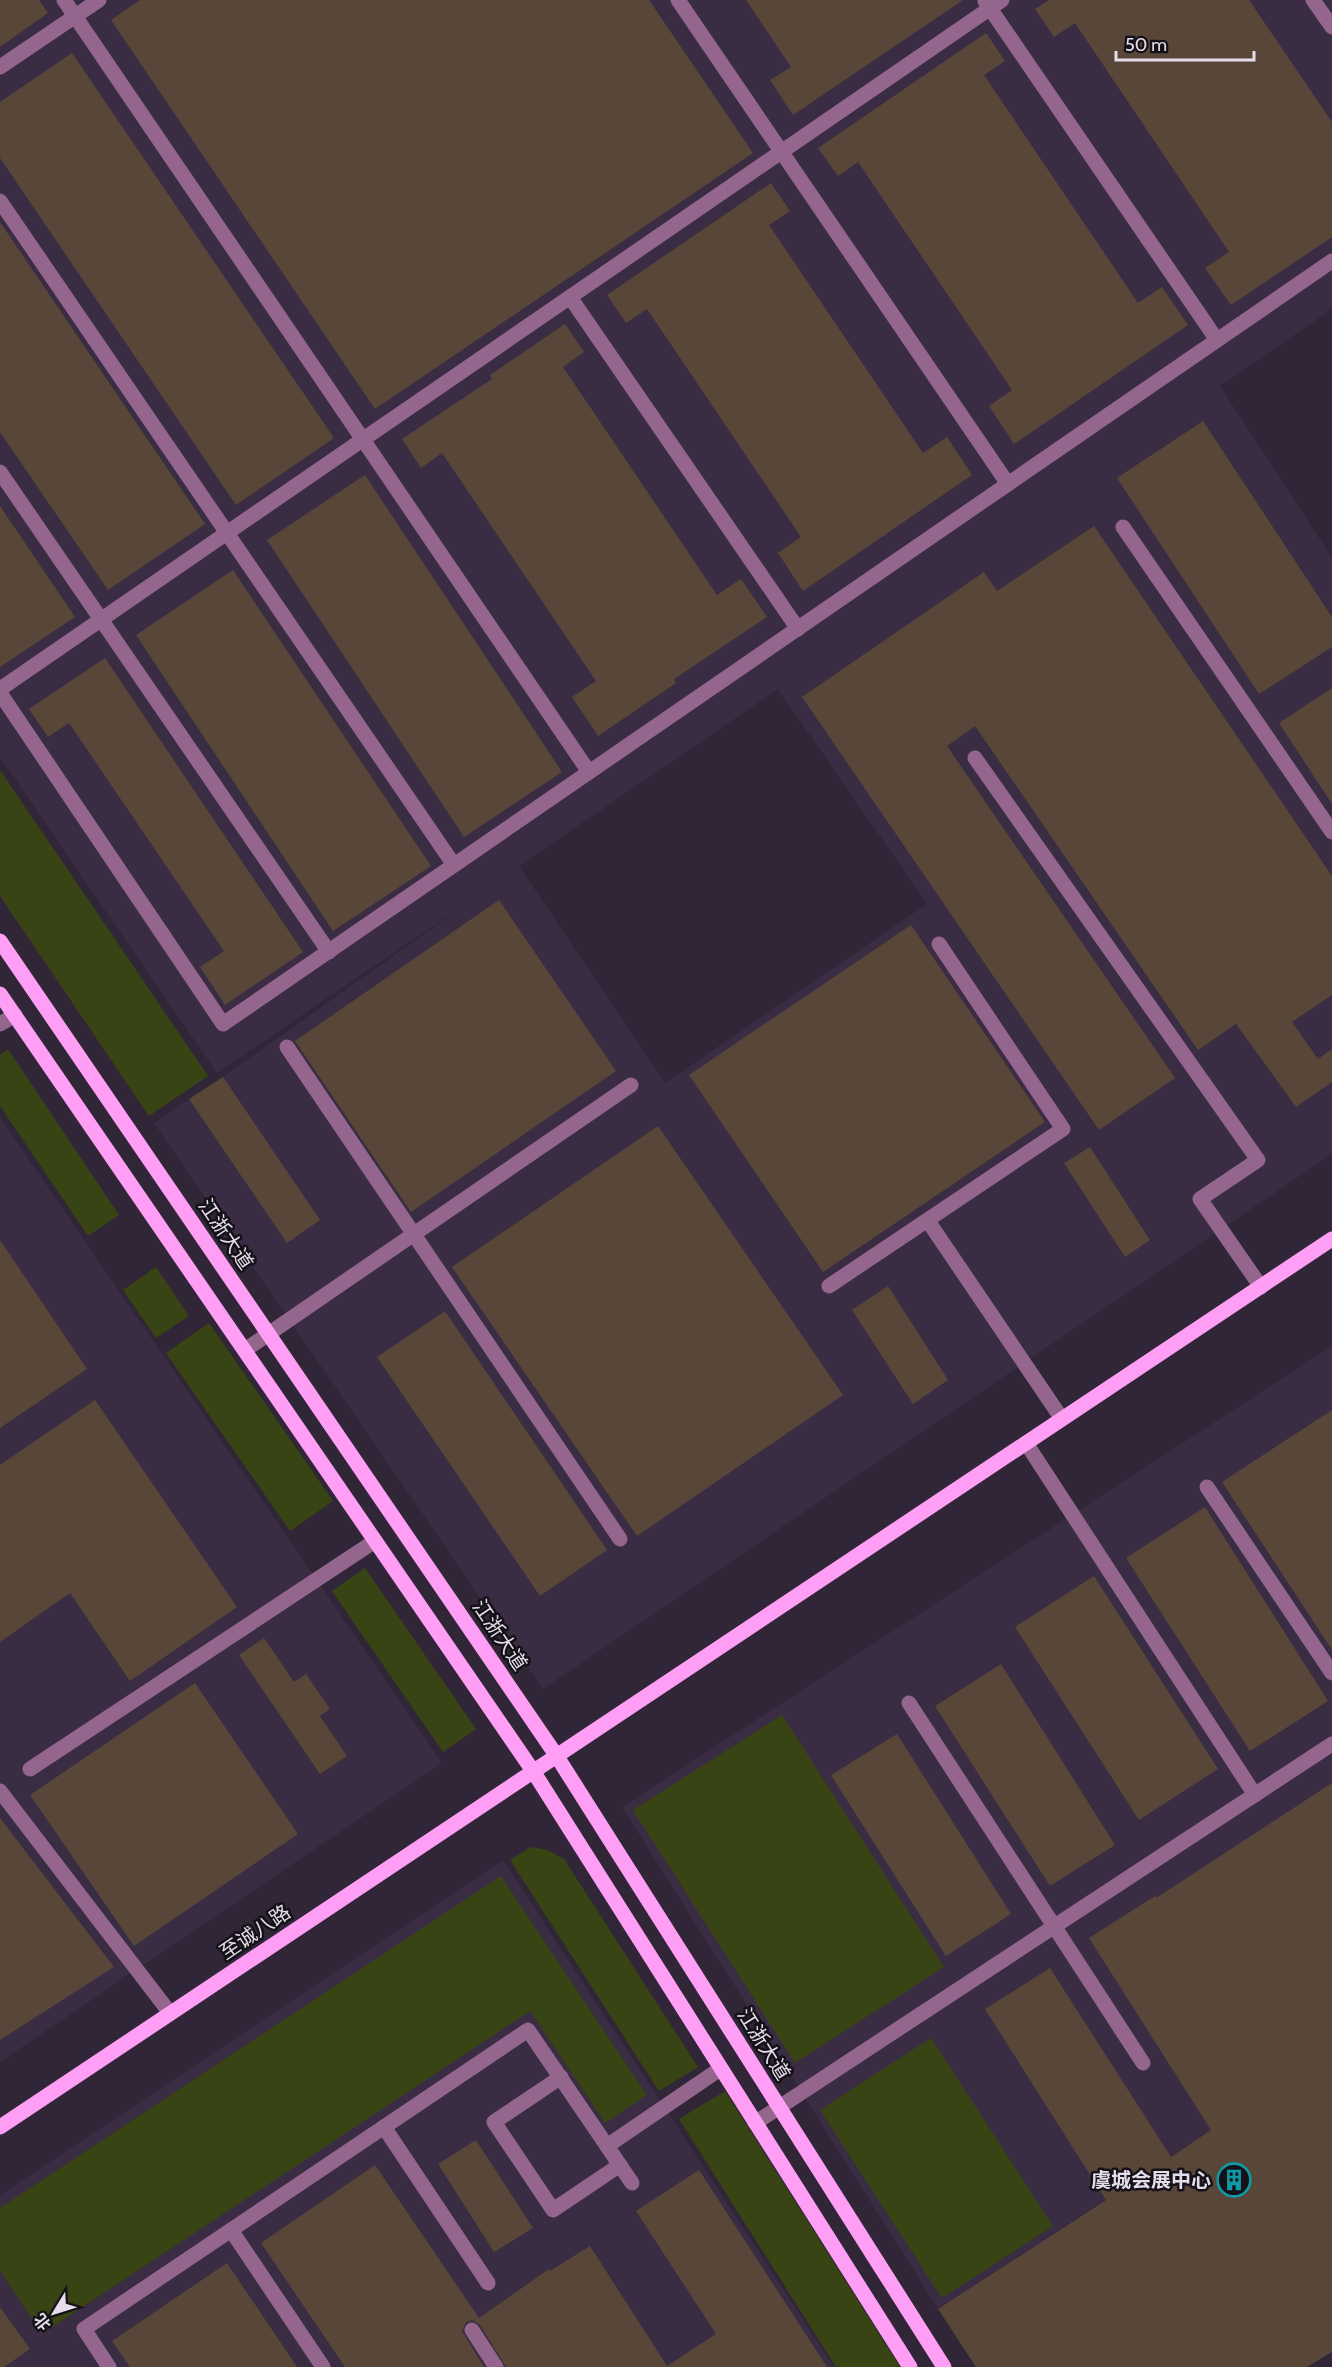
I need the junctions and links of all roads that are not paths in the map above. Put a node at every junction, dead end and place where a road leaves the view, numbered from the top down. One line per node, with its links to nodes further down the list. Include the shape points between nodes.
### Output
1 (64, 0): 6 (lane)
2 (99, 0): 6 (lane)
3 (678, 0): 9 (lane)
4 (1313, 0): 7 (lane)
5 (992, 3): 9 (lane); 13 (lane)
6 (75, 16): 8 (lane); 14 (lane)
7 (1332, 27)
8 (0, 67)
9 (782, 152): 12 (lane); 16 (lane)
10 (0, 201): 18 (lane)
11 (1332, 261): 13 (lane)
12 (570, 297): 14 (lane); 20 (lane)
13 (1217, 340): 16 (lane)
14 (363, 440): 18 (lane); 23 (lane)
15 (0, 472): 19 (lane)
16 (1008, 484): 20 (lane)
17 (1123, 527): 24 (lane)
18 (227, 533): 19 (lane); 25 (lane)
19 (101, 619): 21 (lane); 28 (lane)
20 (798, 629): 23 (lane)
21 (0, 691): 28 (lane, via 223,1024)
22 (975, 758): 38 (lane, via 1258,1160 1200,1199)
23 (590, 772): 25 (lane)
24 (1332, 832)
25 (454, 865): 28 (lane)
26 (0, 941): 39 (main road, 江浙大道)
27 (939, 944): 34 (lane, via 1064,1129)
28 (329, 952)
29 (0, 994): 30 (main road)
30 (15, 1015): 31 (lane); 40 (main road)
31 (0, 1024)
32 (287, 1047): 35 (lane)
33 (631, 1085): 35 (lane)
34 (928, 1221): 37 (lane); 41 (lane)
35 (414, 1234): 39 (lane); 44 (lane)
36 (1332, 1239): 38 (main road, 至诚八路)
37 (829, 1286)
38 (1261, 1287): 41 (main road, 至诚八路)
39 (268, 1334): 40 (lane); 49 (main road, 江浙大道)
40 (244, 1350): 45 (main road)
41 (1062, 1419): 42 (main road, 至诚八路)
42 (1026, 1443): 49 (main road, 至诚八路); 53 (lane)
43 (1207, 1487): 46 (lane)
44 (620, 1539)
45 (375, 1541): 50 (lane); 51 (main road)
46 (1332, 1673)
47 (909, 1703): 54 (lane)
48 (1332, 1744): 53 (lane)
49 (556, 1755): 51 (main road, 至诚八路); 59 (main road, 江浙大道)
50 (30, 1769)
51 (533, 1771): 55 (main road, 至诚八路); 57 (main road)
52 (0, 1791): 55 (lane)
53 (1255, 1795): 54 (lane)
54 (1054, 1928): 56 (lane); 59 (lane)
55 (170, 2013): 61 (main road, 至诚八路)
56 (1143, 2063)
57 (720, 2069): 60 (main road); 63 (lane)
58 (561, 2077): 62 (lane, via 528,2030); 63 (lane); 64 (lane, via 494,2122 553,2210)
59 (779, 2107): 60 (lane); 73 (main road, 江浙大道)
60 (754, 2123): 72 (main road)
61 (0, 2127)
62 (384, 2127): 66 (lane); 67 (lane)
63 (607, 2146): 64 (lane)
64 (620, 2165): 65 (lane)
65 (632, 2184)
66 (231, 2230): 69 (lane, via 84,2329); 70 (lane)
67 (488, 2283)
68 (472, 2330): 71 (lane)
69 (109, 2367)
70 (323, 2367)
71 (496, 2367)
72 (910, 2367)
73 (944, 2367)

